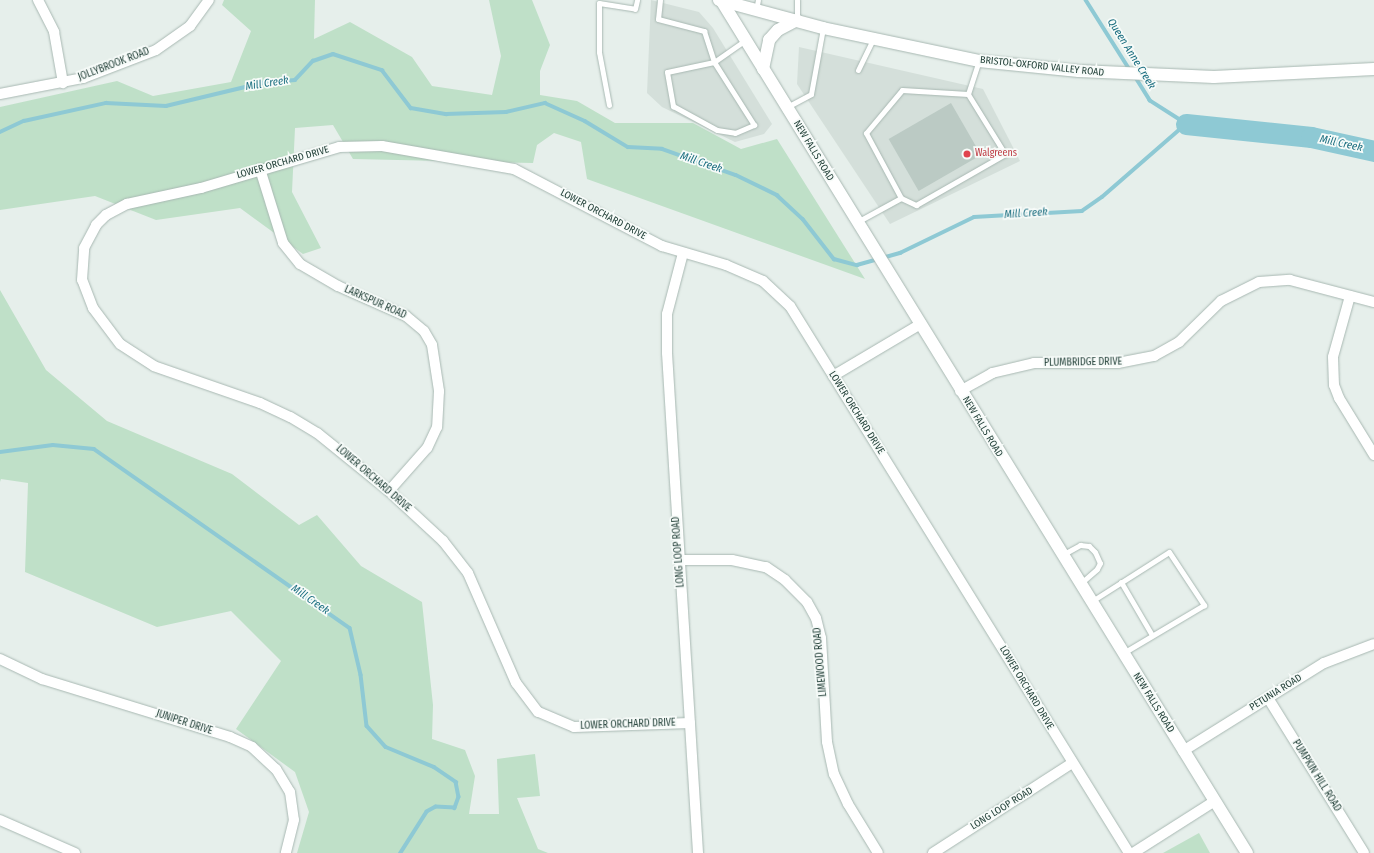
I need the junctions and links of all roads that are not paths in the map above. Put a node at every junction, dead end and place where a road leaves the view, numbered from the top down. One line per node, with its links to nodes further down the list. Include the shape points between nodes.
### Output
1 (38, 0): 17 (street, via 54,32)
2 (209, 0): 17 (street, JOLLYBROOK ROAD, via 190,26 172,41 113,68)
3 (637, 0): 20 (lane, via 635,9 599,3 599,52)
4 (660, 0): 13 (lane, via 658,19 704,32)
5 (720, 0): 7 (main road, BRISTOL-OXFORD VALLEY ROAD); 11 (main road, NEW FALLS ROAD)
6 (797, 0): 8 (lane)
7 (757, 5): 8 (main road, BRISTOL-OXFORD VALLEY ROAD)
8 (796, 20): 9 (main road, BRISTOL-OXFORD VALLEY ROAD); 15 (main road, via 778,30 769,40)
9 (823, 28): 10 (main road, BRISTOL-OXFORD VALLEY ROAD); 21 (lane, via 811,94)
10 (874, 38): 12 (main road, BRISTOL-OXFORD VALLEY ROAD); 16 (lane)
11 (745, 40): 13 (lane); 15 (main road, NEW FALLS ROAD)
12 (979, 61): 14 (main road, BRISTOL-OXFORD VALLEY ROAD, via 1096,73 1155,76 1303,74); 19 (lane)
13 (714, 62): 13 (lane, via 730,87 754,125 735,133 717,130 673,106 667,72)
14 (1374, 68)
15 (763, 69): 21 (main road, NEW FALLS ROAD)
16 (858, 70)
17 (63, 83): 18 (street, JOLLYBROOK ROAD)
18 (0, 94)
19 (968, 94): 23 (lane, via 1005,154 916,205); 23 (lane, via 902,90 866,133)
20 (609, 105)
21 (786, 107): 24 (main road, NEW FALLS ROAD)
22 (260, 170): 25 (street, LOWER ORCHARD DRIVE, via 321,151 365,145 491,163 534,178 642,237); 32 (street, LARKSPUR ROAD, via 284,243 300,264 338,286 406,316 424,331 432,344 439,391 437,427 427,448); 32 (street, LOWER ORCHARD DRIVE, via 200,188 127,204 106,215 96,225 84,248 81,264 85,292 102,321 120,344 134,355 154,366 253,400 290,417 317,433)
23 (901, 198): 24 (lane)
24 (856, 222): 28 (main road, NEW FALLS ROAD)
25 (683, 252): 29 (street, LOWER ORCHARD DRIVE, via 741,270 773,288 790,306); 34 (street, LONG LOOP ROAD, via 667,314)
26 (1350, 296): 27 (street, PLUMBRIDGE DRIVE); 30 (street, PLUMBRIDGE DRIVE, via 1290,280 1259,282 1220,300 1179,342 1154,356 1118,363 1034,363 992,373); 31 (street, via 1333,357 1334,385 1339,398)
27 (1374, 302)
28 (919, 324): 29 (street); 30 (main road, NEW FALLS ROAD)
29 (833, 376): 45 (street, LOWER ORCHARD DRIVE)
30 (960, 391): 33 (main road, NEW FALLS ROAD)
31 (1374, 455)
32 (389, 491): 43 (street, LOWER ORCHARD DRIVE, via 444,541 468,573 516,683 538,712 574,728)
33 (1061, 555): 36 (main road, NEW FALLS ROAD); 36 (lane, via 1080,545 1089,546 1095,552 1100,563 1097,570)
34 (680, 560): 43 (street, LONG LOOP ROAD); 51 (street, LIMEWOOD ROAD, via 732,560 766,567 785,580 807,602 816,618 821,638 827,742 834,774 848,804)
35 (1121, 582): 37 (lane); 38 (lane); 38 (lane, via 1169,552 1204,605)
36 (1080, 584): 37 (main road, NEW FALLS ROAD)
37 (1091, 602): 40 (main road, NEW FALLS ROAD)
38 (1152, 636): 40 (lane)
39 (1374, 644): 42 (street, PETUNIA ROAD, via 1324,663)
40 (1122, 653): 44 (main road, NEW FALLS ROAD)
41 (0, 659): 49 (street, JUNIPER DRIVE, via 42,679 230,737 252,747 276,769 290,792 294,820)
42 (1268, 698): 44 (street, PETUNIA ROAD); 56 (street, PUMPKIN HILL ROAD)
43 (690, 723): 50 (street, LONG LOOP ROAD)
44 (1183, 751): 46 (main road, NEW FALLS ROAD)
45 (1072, 763): 52 (street, LONG LOOP ROAD); 53 (street, LOWER ORCHARD DRIVE)
46 (1215, 800): 54 (street); 55 (main road, NEW FALLS ROAD)
47 (0, 820): 48 (street)
48 (76, 853)
49 (286, 853)
50 (698, 853)
51 (878, 853)
52 (933, 853)
53 (1129, 853)
54 (1133, 853)
55 (1247, 853)
56 (1364, 853)

